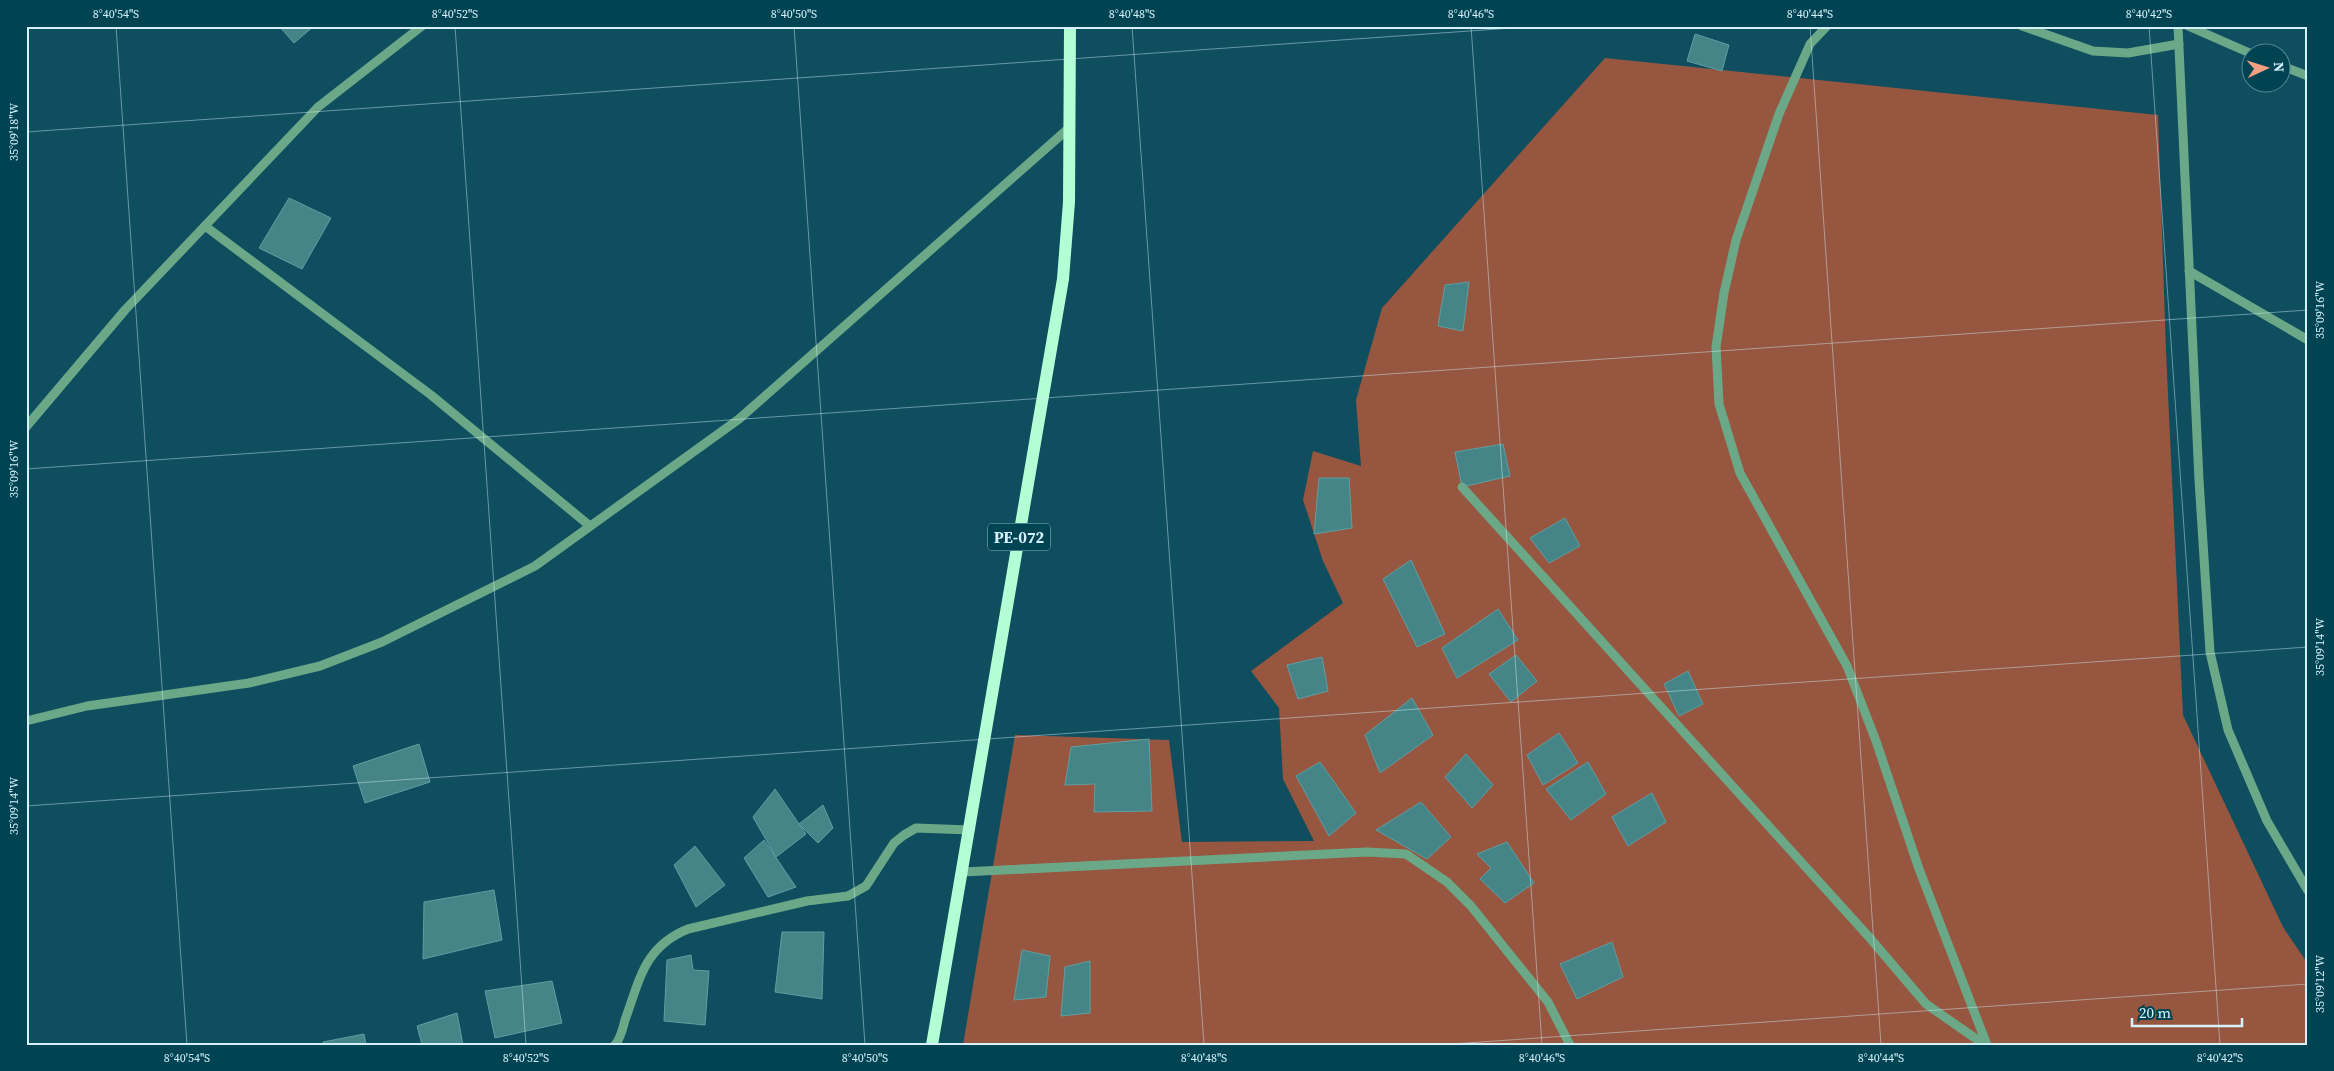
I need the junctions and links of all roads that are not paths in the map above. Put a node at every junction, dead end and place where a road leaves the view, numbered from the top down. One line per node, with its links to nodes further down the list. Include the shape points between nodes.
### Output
1 (422, 26): 12 (street, via 318,107)
2 (1070, 26): 11 (main road, PE-072)
3 (1827, 26): 25 (street, via 1810,44 1779,114 1736,240 1716,346 1719,404 1740,473 1847,666)
4 (2022, 26): 7 (street, via 2093,51 2128,53)
5 (2178, 26): 7 (street)
6 (2188, 26): 8 (street)
7 (2179, 44): 13 (street)
8 (2242, 50)
9 (2292, 70): 10 (street)
10 (2308, 76)
11 (1069, 128): 17 (street, via 739,419); 19 (main road, PE-072, via 1064,279)
12 (205, 226): 15 (street, via 125,310); 17 (street, via 431,395)
13 (2189, 271): 14 (street); 21 (street, via 2210,652 2228,730 2267,821)
14 (2308, 340)
15 (26, 427)
16 (1462, 488): 25 (street, via 1869,936 1926,1004)
17 (590, 526): 18 (street, via 535,566 382,642 320,666 249,683 86,706)
18 (26, 721)
19 (970, 830): 20 (main road, PE-072); 22 (street, via 916,828 894,843 866,886 848,896 807,901 672,935 654,951 643,971)
20 (963, 872): 23 (main road, PE-072); 24 (street, via 1367,852 1406,854 1446,882 1471,906 1548,1002)
21 (2308, 891)
22 (615, 1045)
23 (932, 1045)
24 (1570, 1045)
25 (1986, 1045)

